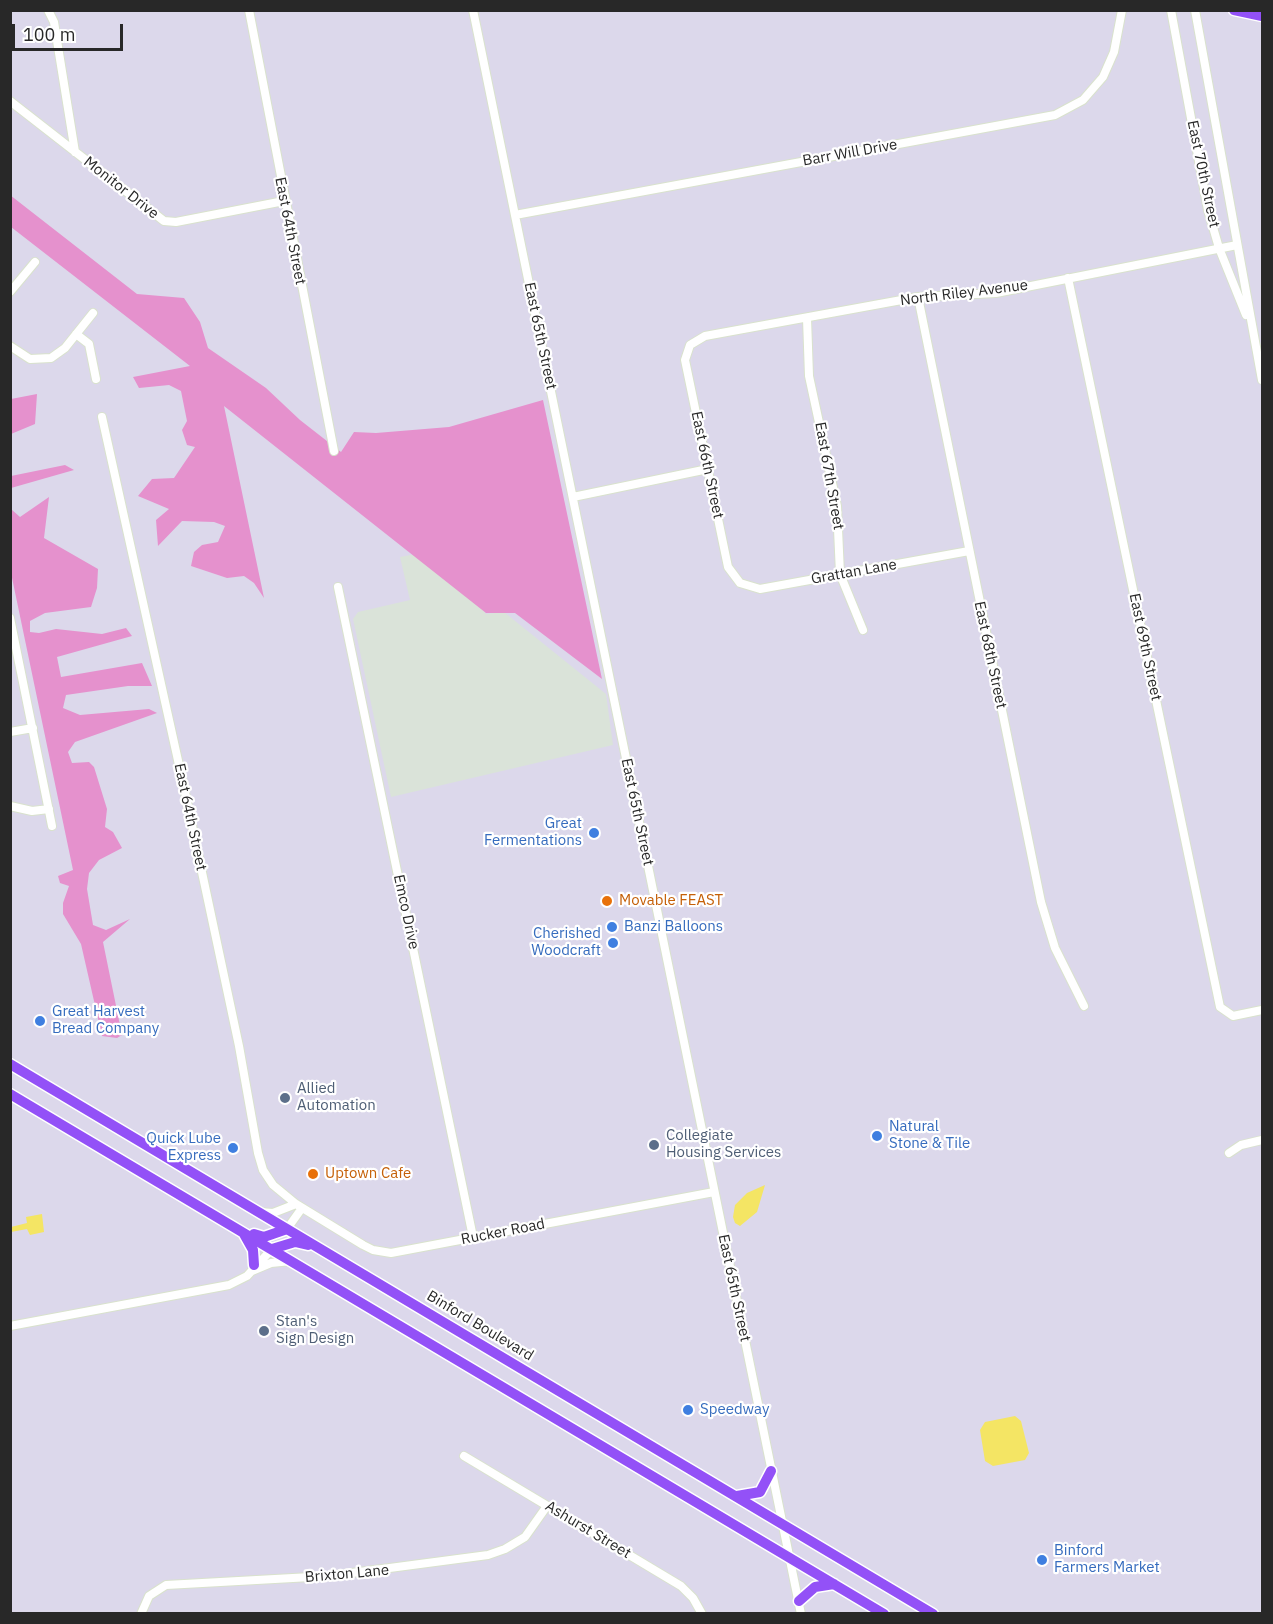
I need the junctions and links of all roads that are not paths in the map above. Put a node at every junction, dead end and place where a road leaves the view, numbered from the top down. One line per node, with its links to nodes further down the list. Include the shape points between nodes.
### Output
1 (48, 10): 10 (street, via 54,22)
2 (249, 10): 11 (street, East 64th Street)
3 (473, 10): 12 (street, East 65th Street)
4 (1122, 10): 12 (street, Barr Will Drive, via 1114,52 1104,77 1083,100 1055,115)
5 (1171, 10): 14 (street, East 70th Street, via 1205,197)
6 (1195, 10): 13 (street, East 70th Street)
7 (1234, 10): 8 (main road)
8 (1263, 16)
9 (10, 101): 10 (street, Monitor Drive)
10 (75, 153): 11 (street, Monitor Drive, via 166,221)
11 (284, 201): 28 (street, East 64th Street)
12 (515, 215): 30 (street, East 65th Street)
13 (1238, 245): 14 (street, North Riley Avenue); 21 (street, East 70th Street)
14 (1219, 249): 16 (street, North Riley Avenue); 21 (street, East 70th Street)
15 (35, 261): 17 (street)
16 (1068, 278): 18 (street, North Riley Avenue, via 996,293); 43 (street, East 69th Street, via 1220,1007 1235,1016)
17 (10, 292)
18 (918, 297): 20 (street, North Riley Avenue); 31 (street, East 68th Street)
19 (93, 313): 22 (street)
20 (807, 318): 23 (street, North Riley Avenue, via 705,336); 32 (street, East 67th Street, via 809,376 837,506)
21 (1252, 332): 26 (street, East 70th Street)
22 (76, 334): 24 (street, via 62,351 47,359 27,358); 25 (street, via 89,344)
23 (691, 344): 29 (street, East 66th Street, via 685,360)
24 (10, 346)
25 (96, 380)
26 (1263, 380)
27 (102, 417): 49 (street, East 64th Street, via 239,1046 259,1160 273,1185)
28 (334, 450)
29 (708, 469): 30 (street); 33 (street, East 66th Street, via 728,567)
30 (573, 497): 48 (street, East 65th Street)
31 (969, 551): 32 (street, Grattan Lane); 42 (street, East 68th Street, via 1041,902 1055,948)
32 (840, 574): 33 (street, Grattan Lane, via 760,588); 36 (street, East 67th Street)
33 (740, 583)
34 (338, 587): 53 (street, Emco Drive)
35 (10, 618): 37 (street)
36 (863, 630)
37 (33, 728): 38 (street); 40 (street)
38 (10, 732)
39 (10, 806): 40 (street, via 32,811)
40 (49, 809): 41 (street)
41 (52, 826)
42 (1083, 1006)
43 (1263, 1010)
44 (10, 1064): 50 (main road, Binford Boulevard)
45 (10, 1094): 52 (main road)
46 (1263, 1140): 47 (street, via 1241,1145)
47 (1229, 1153)
48 (714, 1192): 53 (street, Rucker Road); 60 (street, East 65th Street)
49 (299, 1206): 50 (street, via 273,1213); 51 (street); 53 (street, Rucker Road, via 381,1252)
50 (258, 1212): 51 (main road, Binford Boulevard)
51 (288, 1229): 52 (main road, via 264,1237); 54 (main road, Binford Boulevard)
52 (242, 1231): 55 (main road); 57 (main road, via 253,1250)
53 (473, 1238)
54 (315, 1246): 55 (main road, via 295,1242); 61 (main road, Binford Boulevard)
55 (272, 1250): 56 (main road); 57 (street)
56 (291, 1261): 57 (street); 64 (main road)
57 (253, 1268): 58 (street, via 243,1279 229,1285)
58 (10, 1326)
59 (464, 1456): 62 (street, Ashurst Street)
60 (771, 1471): 61 (main road, via 760,1492); 63 (street, East 65th Street)
61 (737, 1496): 63 (main road, Binford Boulevard)
62 (548, 1506): 67 (street, Brixton Lane, via 525,1537 488,1555 329,1576 170,1584 151,1593); 68 (street, Ashurst Street, via 681,1586)
63 (782, 1523): 64 (street, East 65th Street); 71 (main road, Binford Boulevard)
64 (790, 1557): 65 (main road); 66 (street, East 65th Street)
65 (834, 1584): 66 (main road, via 815,1587); 70 (main road)
66 (799, 1601): 69 (street, East 65th Street)
67 (141, 1614)
68 (702, 1614)
69 (801, 1614)
70 (884, 1614)
71 (933, 1614)

